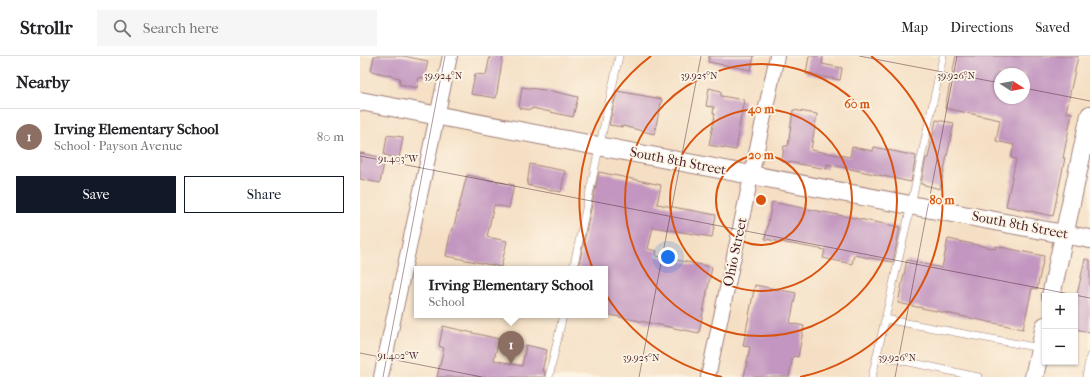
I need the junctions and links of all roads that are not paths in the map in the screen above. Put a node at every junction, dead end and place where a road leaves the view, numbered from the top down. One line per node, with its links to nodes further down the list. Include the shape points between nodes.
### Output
1 (450, 56): 7 (street)
2 (619, 56): 8 (lane)
3 (777, 56): 9 (street, Ohio Street)
4 (943, 56): 10 (lane)
5 (360, 101): 7 (street, South 8th Street)
6 (1090, 115): 11 (street)
7 (437, 116): 8 (street, South 8th Street); 21 (street)
8 (600, 146): 9 (street, South 8th Street); 13 (lane)
9 (751, 175): 10 (street, South 8th Street); 23 (street, Ohio Street)
10 (911, 205): 11 (street, South 8th Street); 16 (lane)
11 (1065, 234): 12 (street, South 8th Street); 14 (street)
12 (1090, 239)
13 (574, 266)
14 (1052, 293)
15 (562, 318): 22 (lane)
16 (885, 319): 18 (lane); 19 (lane)
17 (1044, 329): 18 (street)
18 (1040, 348): 26 (street)
19 (877, 355): 24 (lane); 25 (lane)
20 (1090, 356): 27 (lane)
21 (381, 377)
22 (549, 377)
23 (708, 377)
24 (872, 377)
25 (978, 377)
26 (1034, 377)
27 (1086, 377)

